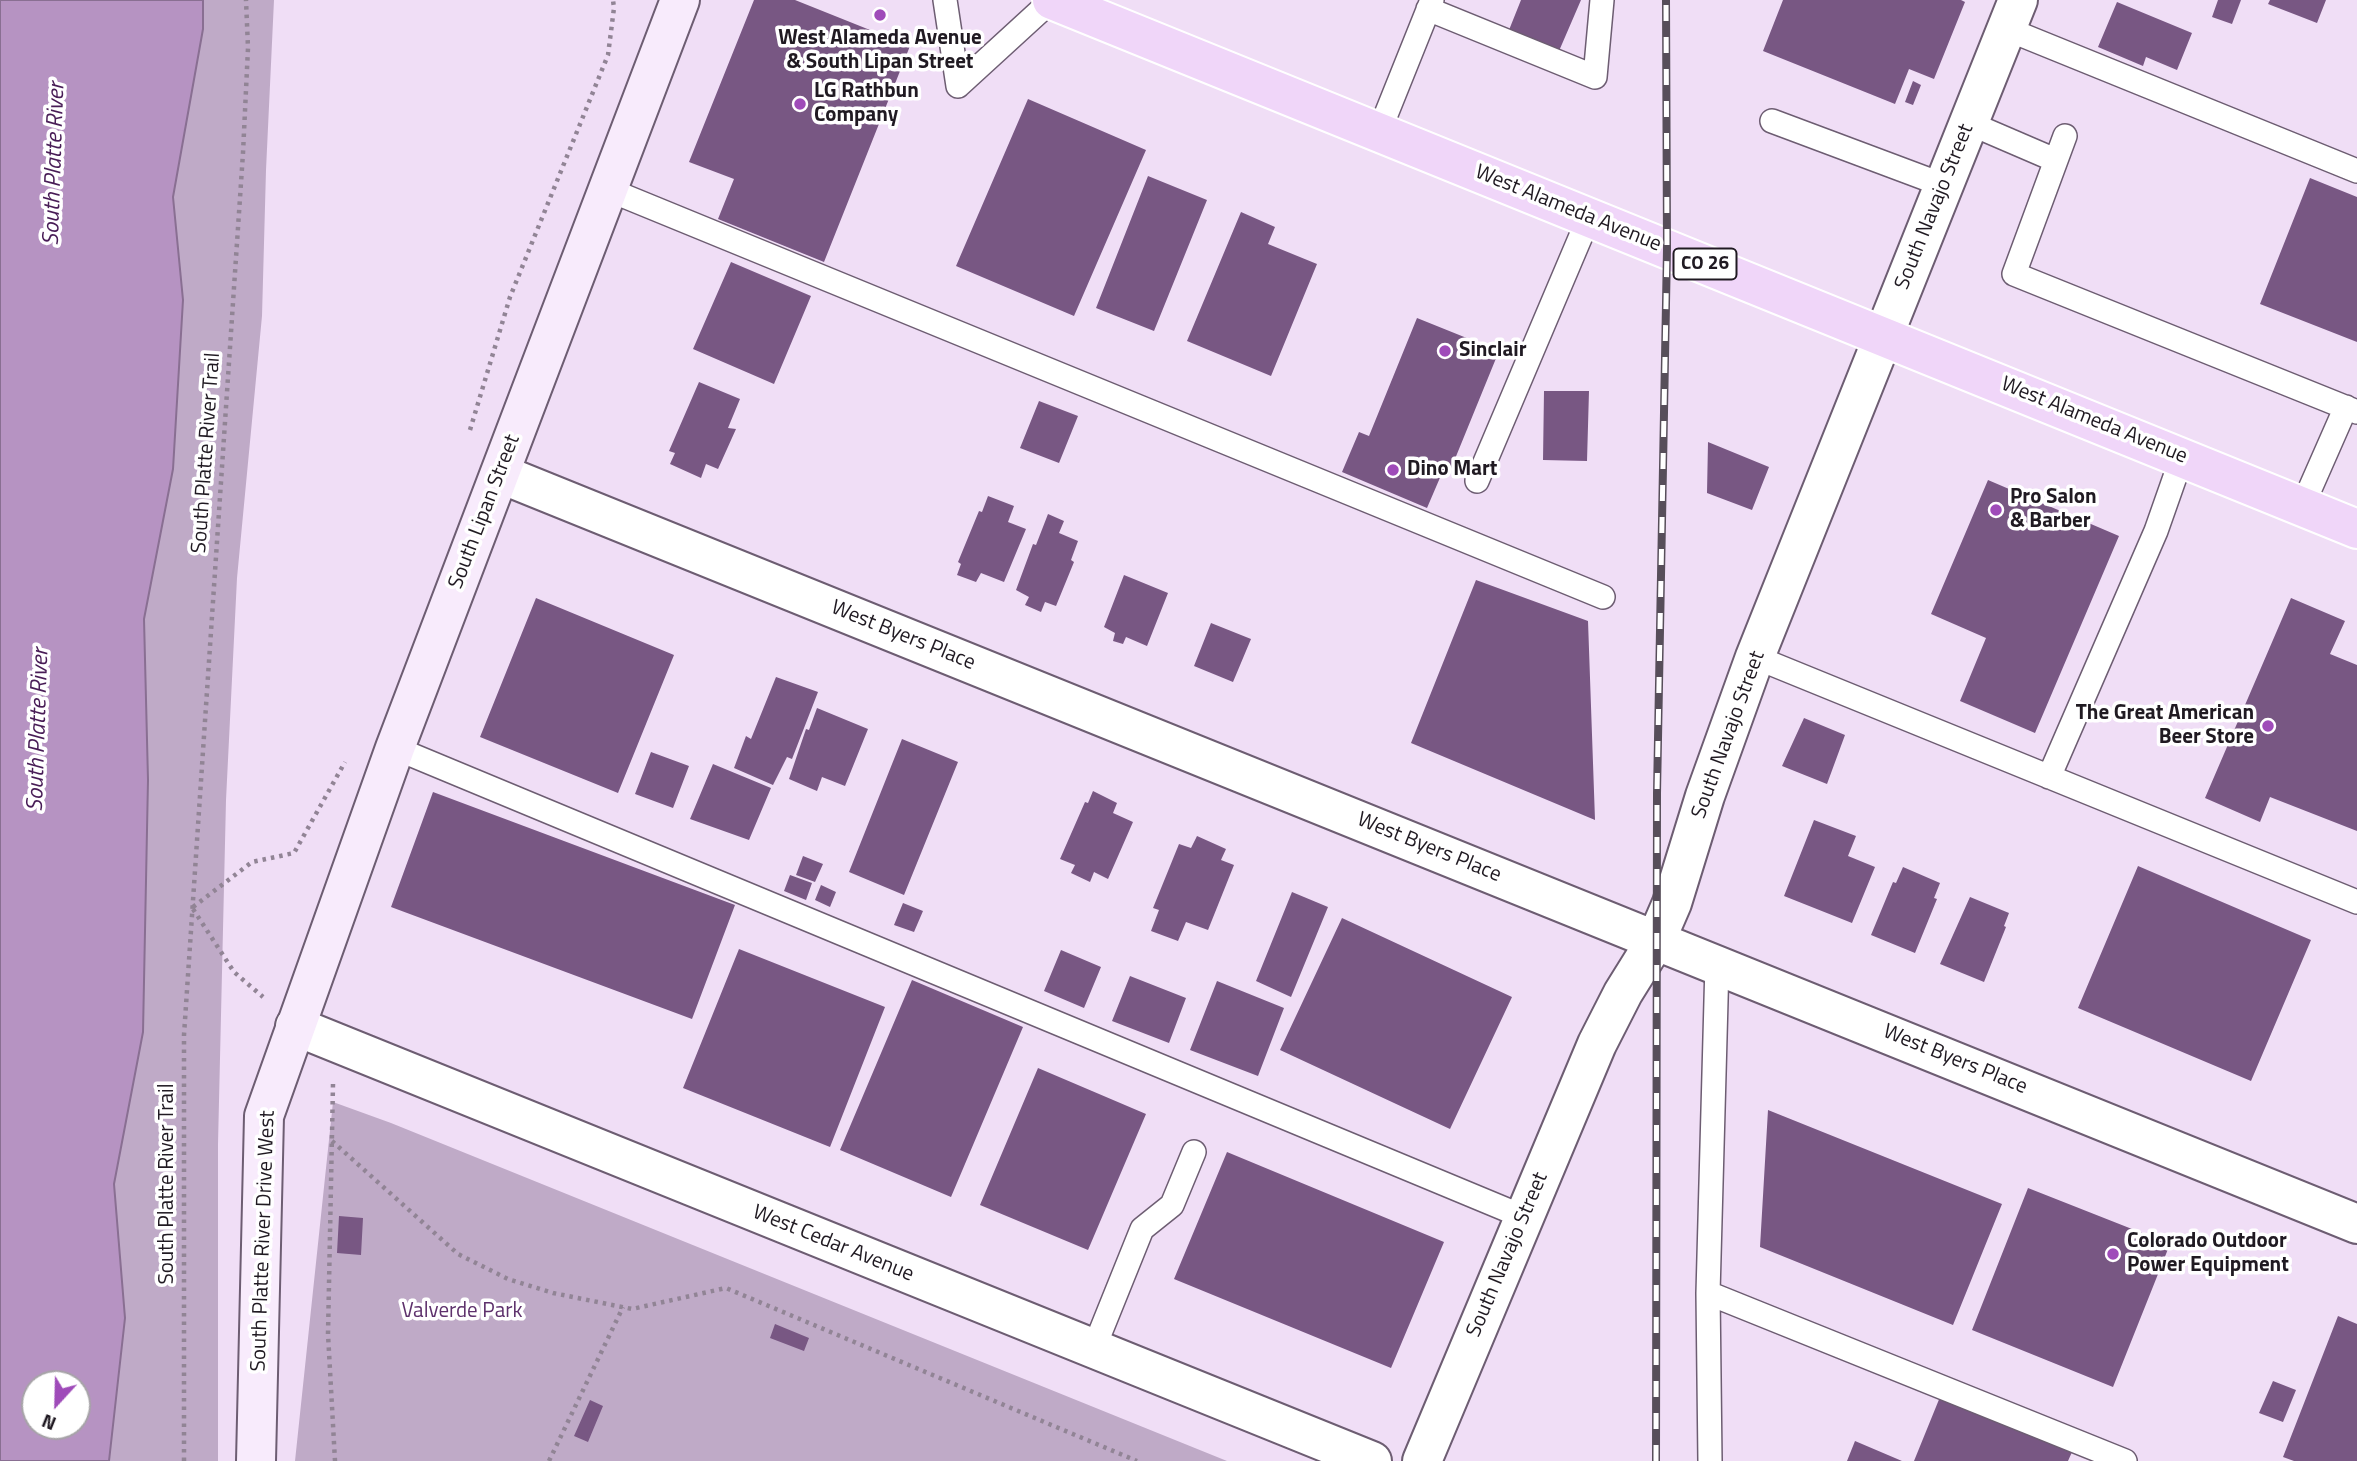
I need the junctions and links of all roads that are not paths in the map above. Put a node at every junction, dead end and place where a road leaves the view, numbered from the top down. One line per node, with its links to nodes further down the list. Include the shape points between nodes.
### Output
1 (680, 0): 14 (street, South Lipan Street)
2 (945, 0): 3 (lane, via 958,86)
3 (1052, 0): 9 (main road, West Alameda Avenue / CO 26)
4 (1602, 0): 5 (lane, via 1595,77)
5 (1430, 4): 9 (lane)
6 (2012, 15): 8 (street, South Navajo Street); 12 (lane)
7 (1772, 121): 13 (lane)
8 (1969, 123): 11 (lane); 13 (street, South Navajo Street)
9 (1379, 132): 15 (main road, West Alameda Avenue / CO 26)
10 (2065, 136): 11 (lane)
11 (2055, 160): 17 (lane, via 2014,274)
12 (2357, 171)
13 (1943, 185): 16 (street, South Navajo Street)
14 (607, 189): 19 (street, South Lipan Street); 23 (lane)
15 (1589, 217): 16 (main road, West Alameda Avenue / CO 26); 20 (lane)
16 (1883, 335): 18 (main road, West Alameda Avenue / CO 26); 24 (street, South Navajo Street)
17 (2351, 410): 21 (lane)
18 (2182, 457): 21 (main road, West Alameda Avenue / CO 26); 26 (lane, via 2156,531)
19 (500, 474): 25 (street, South Lipan Street); 28 (street, West Byers Place)
20 (1477, 481)
21 (2302, 507): 22 (main road, West Alameda Avenue / CO 26)
22 (2357, 529)
23 (1603, 597)
24 (1755, 657): 26 (lane); 28 (street, South Navajo Street)
25 (395, 748): 30 (street, South Lipan Street); 32 (lane)
26 (2049, 777): 27 (lane)
27 (2357, 902)
28 (1656, 940): 29 (street, West Byers Place); 32 (street, South Navajo Street, via 1597,1044)
29 (1717, 964): 33 (street, West Byers Place); 34 (lane)
30 (295, 1026): 35 (street, West Cedar Avenue); 36 (street, South Platte River Drive West, via 264,1116)
31 (1194, 1152): 35 (lane, via 1172,1205 1142,1229)
32 (1524, 1217): 38 (street, South Navajo Street)
33 (2357, 1224)
34 (1708, 1293): 39 (lane); 40 (lane)
35 (1094, 1348): 37 (street, West Cedar Avenue)
36 (256, 1461)
37 (1372, 1461)
38 (1422, 1461)
39 (1710, 1461)
40 (2125, 1461)

